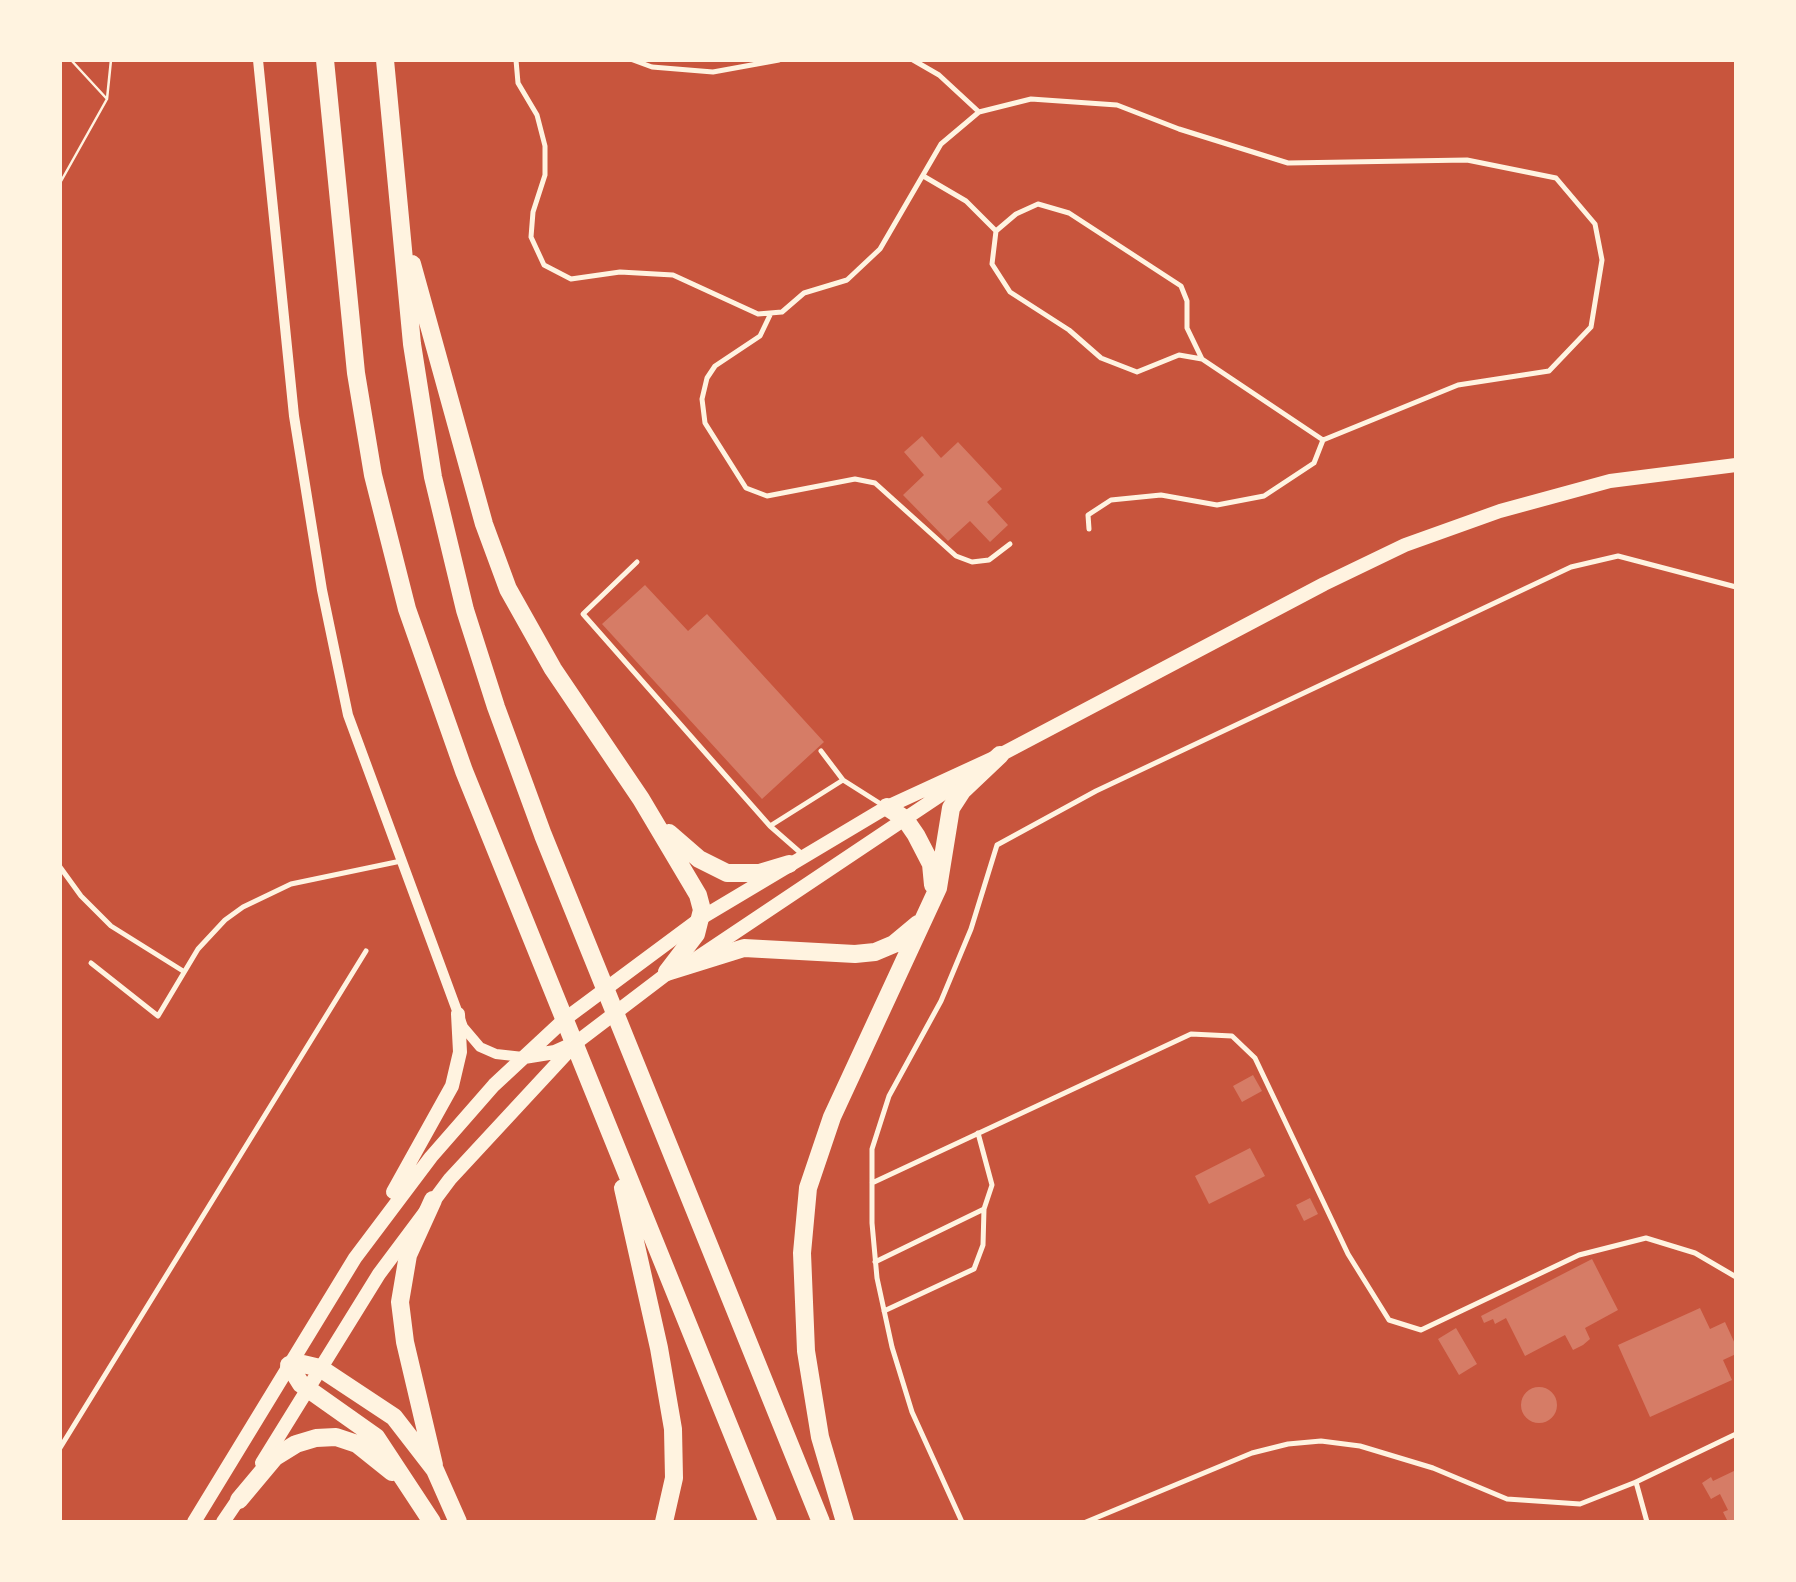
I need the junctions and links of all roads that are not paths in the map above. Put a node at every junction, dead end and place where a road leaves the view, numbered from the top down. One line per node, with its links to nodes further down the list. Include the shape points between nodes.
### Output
1 (258, 60): 28 (street, via 288,371 322,590 351,727)
2 (325, 60): 39 (highway, via 353,356 393,559 440,708)
3 (385, 60): 9 (highway)
4 (516, 60): 12 (lane, via 518,84 537,115 545,146 531,237 544,266 571,279 620,272 673,275 758,314)
5 (633, 60): 6 (lane, via 652,68 714,72)
6 (778, 60)
7 (913, 60): 8 (lane)
8 (979, 112): 10 (lane, via 940,144); 14 (lane, via 1031,98 1116,105 1288,163 1468,160 1556,178 1595,224 1602,260 1591,327 1550,372 1458,385)
9 (394, 175): 23 (highway, via 420,297 502,574 553,669); 62 (highway, via 427,444 485,674 555,866)
10 (924, 177): 11 (lane, via 966,201); 12 (lane, via 880,250 846,280 804,293)
11 (996, 232): 13 (lane, via 992,264 1010,292 1101,358 1137,372 1178,355); 13 (lane, via 1038,204 1069,214 1181,286 1186,328)
12 (771, 313): 17 (lane, via 760,336 715,366 702,400 705,423 746,488 767,496 855,479 875,482 956,556 989,560)
13 (1202, 359): 14 (lane)
14 (1322, 440): 16 (lane, via 1314,463 1264,496 1217,505 1161,495 1111,500 1088,515)
15 (1736, 465): 21 (main road, via 1610,481 1405,545)
16 (1089, 529)
17 (1010, 544)
18 (637, 562): 26 (lane, via 583,614)
19 (1736, 587): 41 (lane, via 1618,556 1571,568 1096,791 997,845 942,1001 889,1096 872,1148)
20 (821, 751): 22 (lane)
21 (1000, 755): 24 (main road); 25 (main road); 30 (highway, via 952,808)
22 (843, 780): 24 (lane); 26 (lane)
23 (641, 799): 27 (highway, via 681,844 717,869 748,875); 31 (highway, via 695,888)
24 (886, 807): 25 (highway); 27 (main road)
25 (905, 819): 30 (highway, via 931,864); 35 (main road)
26 (770, 826): 27 (lane)
27 (796, 860): 31 (main road)
28 (401, 862): 34 (lane, via 266,894 225,920); 36 (street)
29 (60, 867): 34 (lane, via 111,926)
30 (929, 909): 35 (highway, via 894,944 875,952 744,948); 63 (highway, via 832,1117 806,1202 807,1362)
31 (701, 918): 35 (highway); 38 (main road)
32 (366, 951): 52 (lane)
33 (91, 963): 34 (lane, via 158,1016)
34 (183, 971)
35 (667, 972): 37 (main road)
36 (458, 1014): 38 (street, via 480,1047); 44 (main road, via 460,1052 452,1086)
37 (577, 1042): 38 (main road); 42 (main road)
38 (523, 1057): 44 (main road, via 421,1169)
39 (605, 1120): 60 (highway, via 670,1408 675,1464); 61 (highway)
40 (978, 1134): 41 (lane); 43 (lane, via 992,1185); 46 (lane, via 1191,1034 1232,1036 1255,1058 1348,1254 1388,1320 1420,1330 1579,1255 1646,1238 1695,1253)
41 (872, 1182): 45 (lane)
42 (433, 1200): 49 (main road); 53 (highway, via 408,1255 400,1302)
43 (984, 1210): 45 (lane); 47 (lane, via 974,1269)
44 (356, 1258): 48 (main road)
45 (875, 1262): 47 (lane)
46 (1736, 1277)
47 (884, 1311): 64 (lane, via 912,1412)
48 (289, 1365): 49 (highway); 50 (highway); 58 (main road)
49 (320, 1368): 50 (main road); 53 (highway, via 394,1417)
50 (307, 1389): 55 (main road); 56 (highway, via 376,1437)
51 (1736, 1434): 54 (lane)
52 (60, 1448)
53 (435, 1470): 59 (highway)
54 (1636, 1482): 65 (lane, via 1580,1504 1507,1499 1434,1468 1321,1441 1252,1452); 66 (lane)
55 (238, 1500): 56 (highway, via 286,1449 336,1437 374,1456); 57 (main road)
56 (427, 1514)
57 (227, 1520)
58 (194, 1522)
59 (458, 1522)
60 (664, 1522)
61 (768, 1522)
62 (821, 1522)
63 (844, 1522)
64 (962, 1522)
65 (1086, 1522)
66 (1646, 1522)

